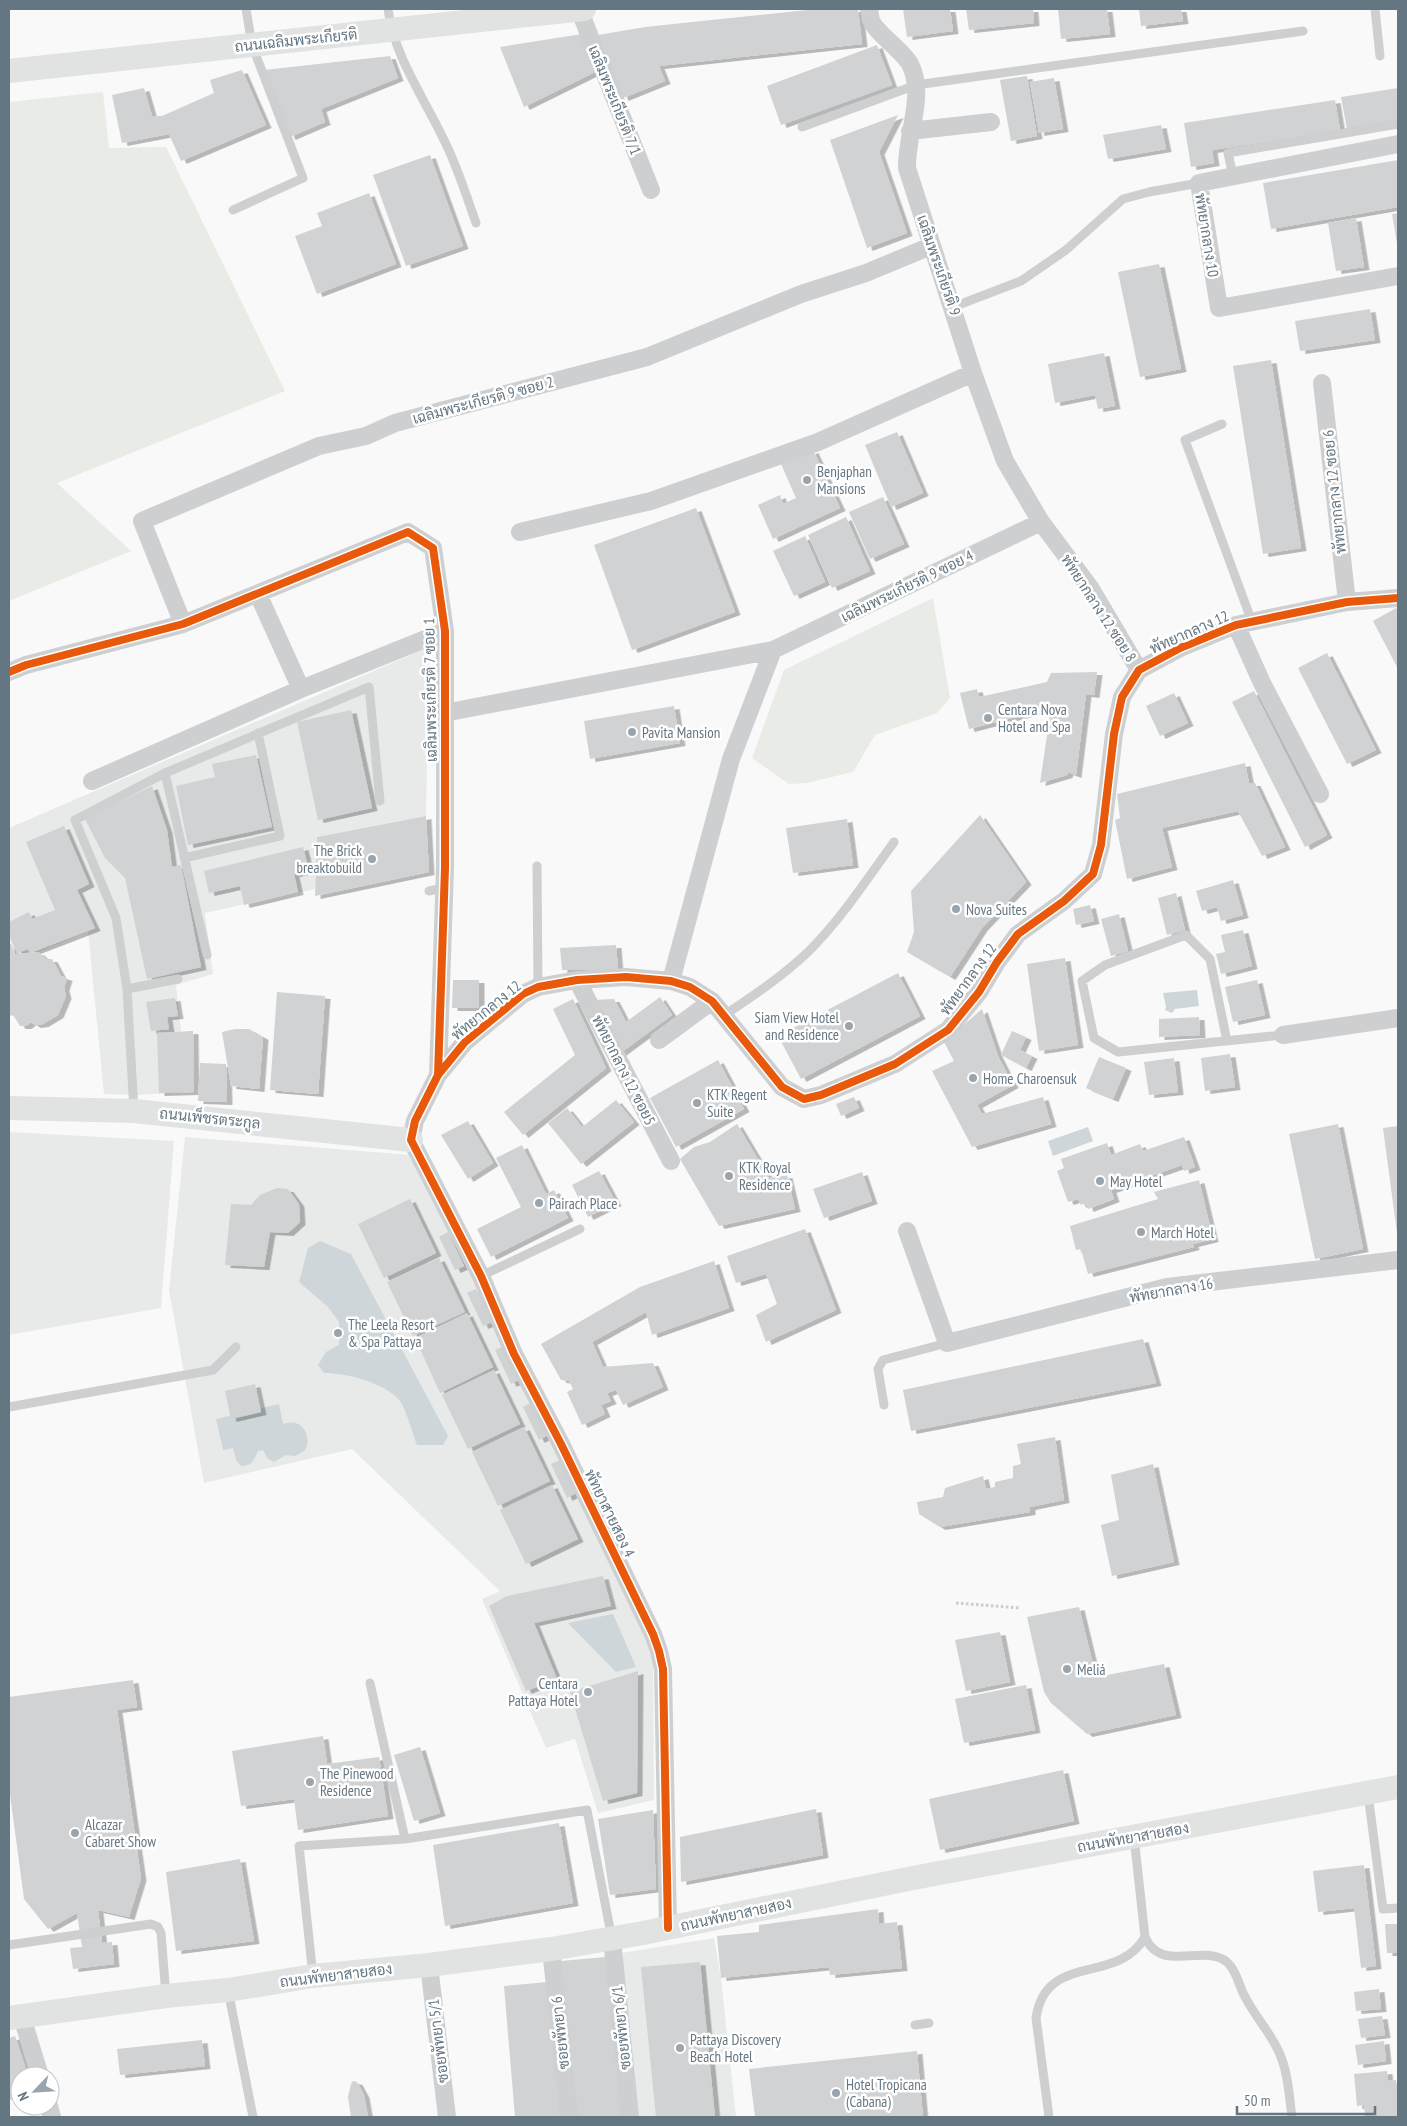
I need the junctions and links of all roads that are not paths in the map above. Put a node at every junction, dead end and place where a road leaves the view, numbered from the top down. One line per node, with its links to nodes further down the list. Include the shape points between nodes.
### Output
1 (246, 9): 8 (lane)
2 (579, 9): 3 (main road, ถนนเฉลิมพระเกียรติ); 6 (main road, ถนนเฉลิมพระเกียรติ); 19 (street, เฉลิมพระเกียรติ 7/1)
3 (584, 9)
4 (869, 9): 11 (street, เฉลิมพระเกียรติ 9, via 871,21 910,64)
5 (1375, 9): 9 (lane)
6 (390, 19): 8 (main road, ถนนเฉลิมพระเกียรติ); 21 (lane, via 404,62 444,139)
7 (1303, 31): 11 (lane)
8 (252, 45): 10 (main road, ถนนเฉลิมพระเกียรติ); 20 (lane, via 303,178)
9 (1380, 56)
10 (9, 71)
11 (916, 85): 14 (lane); 15 (street, เฉลิมพระเกียรติ 9)
12 (991, 122): 15 (street)
13 (1398, 124): 17 (lane, via 1228,153)
14 (802, 127)
15 (910, 131): 22 (street, เฉลิมพระเกียรติ 9, via 907,168)
16 (1398, 144): 17 (street, พัทยากลาง 10)
17 (1233, 176): 18 (street, พัทยากลาง 10)
18 (1199, 183): 23 (street, พัทยากลาง 10, via 1219,308); 24 (lane, via 1123,199 1066,250 1021,281)
19 (651, 190)
20 (233, 210)
21 (476, 223)
22 (931, 246): 24 (street, เฉลิมพระเกียรติ 9); 33 (street, เฉลิมพระเกียรติ 9 ซอย 2, via 866,273 801,294 647,357 394,423 366,436 319,446 142,522)
23 (1398, 276)
24 (953, 307): 25 (street, เฉลิมพระเกียรติ 9)
25 (973, 373): 28 (street, เฉลิมพระเกียรติ 9, via 1005,461); 29 (street, via 818,442 651,501)
26 (1322, 382): 32 (street, พัทยากลาง 12 ซอย 6)
27 (1222, 424): 34 (lane, via 1185,440)
28 (1041, 522): 36 (street, เฉลิมพระเกียรติ 9 ซอย 4); 37 (street, พัทยากลาง 12 ซอย 8, via 1091,590)
29 (520, 532)
30 (258, 594): 33 (street, เฉลิมพระเกียรติ 7 ซอย 1); 35 (street, เฉลิมพระเกียรติ 7 ซอย 1, via 408,532 433,548); 39 (street)
31 (1398, 598): 32 (street, พัทยากลาง 12)
32 (1347, 602): 34 (street, พัทยากลาง 12)
33 (183, 624): 38 (street, เฉลิมพระเกียรติ 7 ซอย 1)
34 (1244, 624): 37 (street, พัทยากลาง 12, via 1180,648); 44 (street, via 1262,683)
35 (445, 631): 39 (street); 40 (street, เฉลิมพระเกียรติ 7 ซอย 1)
36 (773, 650): 40 (street, เฉลิมพระเกียรติ 9 ซอย 4); 52 (street, via 731,760)
37 (1139, 670): 56 (street, พัทยากลาง 12, via 1122,696 1114,734 1101,845 1093,874 1064,901 1018,934 980,992 948,1030 895,1064 804,1099 782,1087)
38 (9, 672)
39 (301, 689): 43 (street)
40 (444, 713): 61 (street, เฉลิมพระเกียรติ 7 ซอย 1, via 437,889)
41 (258, 734): 42 (lane); 45 (lane, via 369,687); 47 (lane, via 280,836)
42 (165, 773): 47 (lane); 54 (lane, via 74,820 116,918)
43 (92, 781)
44 (1320, 794)
45 (380, 801)
46 (894, 842): 56 (lane, via 843,912 808,951 767,986)
47 (184, 858): 49 (lane)
48 (537, 866): 53 (lane)
49 (206, 955)
50 (178, 978): 54 (lane)
51 (577, 980): 52 (street, พัทยากลาง 12, via 626,977); 53 (street, พัทยากลาง 12); 65 (street, พัทยากลาง 12 ซอย5)
52 (671, 981): 55 (street, พัทยากลาง 12)
53 (538, 987): 61 (street, พัทยากลาง 12, via 523,994 465,1042)
54 (127, 989): 63 (lane)
55 (712, 1001): 56 (street, พัทยากลาง 12); 59 (street)
56 (724, 1016)
57 (1398, 1018): 58 (street)
58 (1283, 1035): 60 (lane)
59 (659, 1040)
60 (1227, 1041): 60 (lane, via 1118,1052 1094,1038 1082,981 1105,965 1186,935 1210,959)
61 (438, 1075): 64 (street, พัทยากลาง 12, via 415,1121)
62 (9, 1108): 63 (main road, ถนนเพ็ชรตระกูล)
63 (134, 1111): 64 (main road, ถนนเพ็ชรตระกูล)
64 (412, 1140): 69 (street, พัทยาสายสอง 4)
65 (671, 1161)
66 (580, 1229): 69 (lane)
67 (907, 1231): 70 (street)
68 (1398, 1260): 70 (street, พัทยากลาง 16, via 1167,1288)
69 (481, 1276): 80 (street, พัทยาสายสอง 4, via 514,1354 561,1444 660,1652 663,1669)
70 (947, 1343): 72 (lane, via 883,1360 878,1369)
71 (236, 1347): 73 (lane, via 214,1370)
72 (884, 1405)
73 (9, 1407)
74 (370, 1683): 78 (lane)
75 (1398, 1787): 76 (main road, ถนนพัทยาสายสอง)
76 (1368, 1793): 77 (main road, ถนนพัทยาสายสอง); 79 (lane, via 1383,1910)
77 (1134, 1837): 80 (main road, ถนนพัทยาสายสอง); 81 (lane)
78 (405, 1839): 82 (lane, via 587,1810); 86 (lane, via 299,1846)
79 (1398, 1908)
80 (668, 1928): 82 (main road, ถนนพัทยาสายสอง)
81 (1145, 1937): 97 (lane, via 1139,1949 1126,1959 1072,1973 1058,1980 1045,1991 1038,2003 1036,2018); 98 (lane, via 1156,1953 1211,1956 1228,1963 1278,2050 1284,2066)
82 (612, 1939): 84 (main road, ถนนพัทยาสายสอง); 96 (street, ซอยพัทยา 6/1)
83 (9, 1945): 88 (lane, via 151,1924 161,1933)
84 (552, 1949): 85 (main road, ถนนพัทยาสายสอง); 95 (street, ซอยพัทยา 6)
85 (429, 1965): 86 (main road, ถนนพัทยาสายสอง); 94 (street, ซอยพัทยา 5/1)
86 (313, 1976): 87 (main road, ถนนพัทยาสายสอง)
87 (228, 1990): 88 (main road, ถนนพัทยาสายสอง); 93 (lane)
88 (166, 1996): 89 (main road, ถนนพัทยาสายสอง)
89 (16, 2018): 92 (street)
90 (929, 2023): 91 (lane)
91 (914, 2024)
92 (36, 2066)
93 (253, 2117)
94 (447, 2117)
95 (568, 2117)
96 (630, 2117)
97 (1049, 2117)
98 (1292, 2117)

